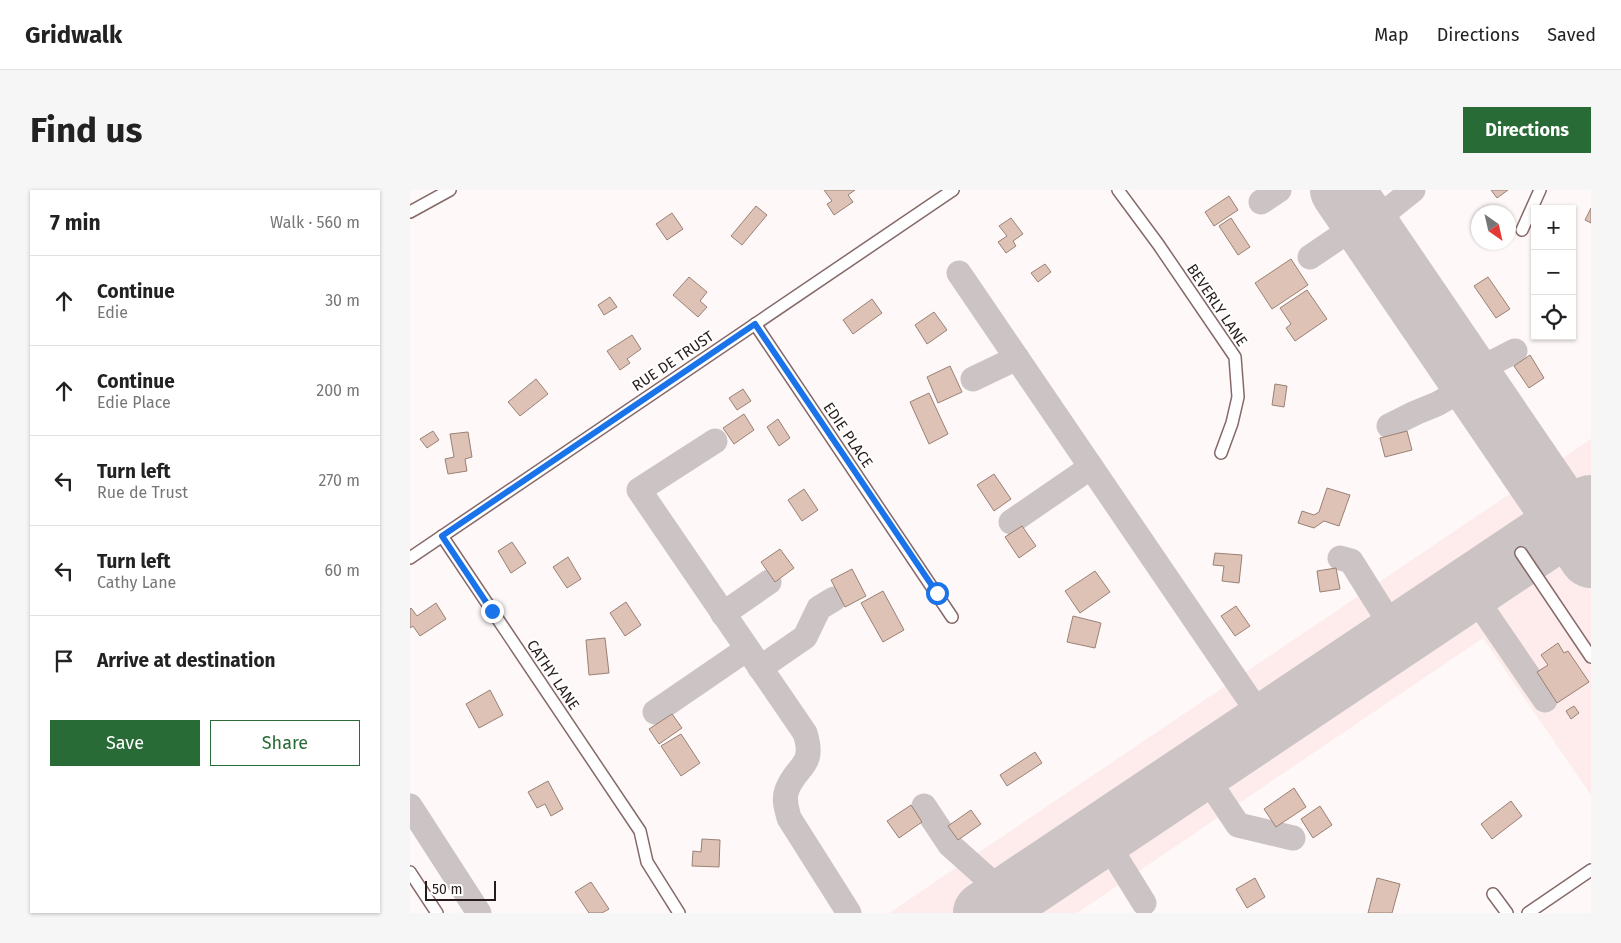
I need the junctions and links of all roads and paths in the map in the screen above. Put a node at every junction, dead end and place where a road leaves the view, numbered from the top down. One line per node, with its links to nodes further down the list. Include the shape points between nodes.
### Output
1 (450, 190): 5 (street)
2 (953, 190): 7 (street, RUE DE TRUST)
3 (1118, 190): 8 (street, BEVERLY LANE, via 1235,357 1238,397)
4 (1540, 190): 6 (street)
5 (410, 212)
6 (1522, 230)
7 (755, 324): 9 (street, RUE DE TRUST); 12 (street, EDIE PLACE)
8 (1221, 453)
9 (442, 536): 11 (street, RUE DE TRUST); 18 (street, CATHY LANE, via 640,831 647,862)
10 (1521, 553): 13 (street)
11 (410, 558)
12 (952, 616)
13 (1591, 657)
14 (1591, 870): 20 (street)
15 (410, 872): 17 (street)
16 (1494, 894): 19 (street)
17 (437, 913)
18 (679, 913)
19 (1507, 913)
20 (1528, 913)

